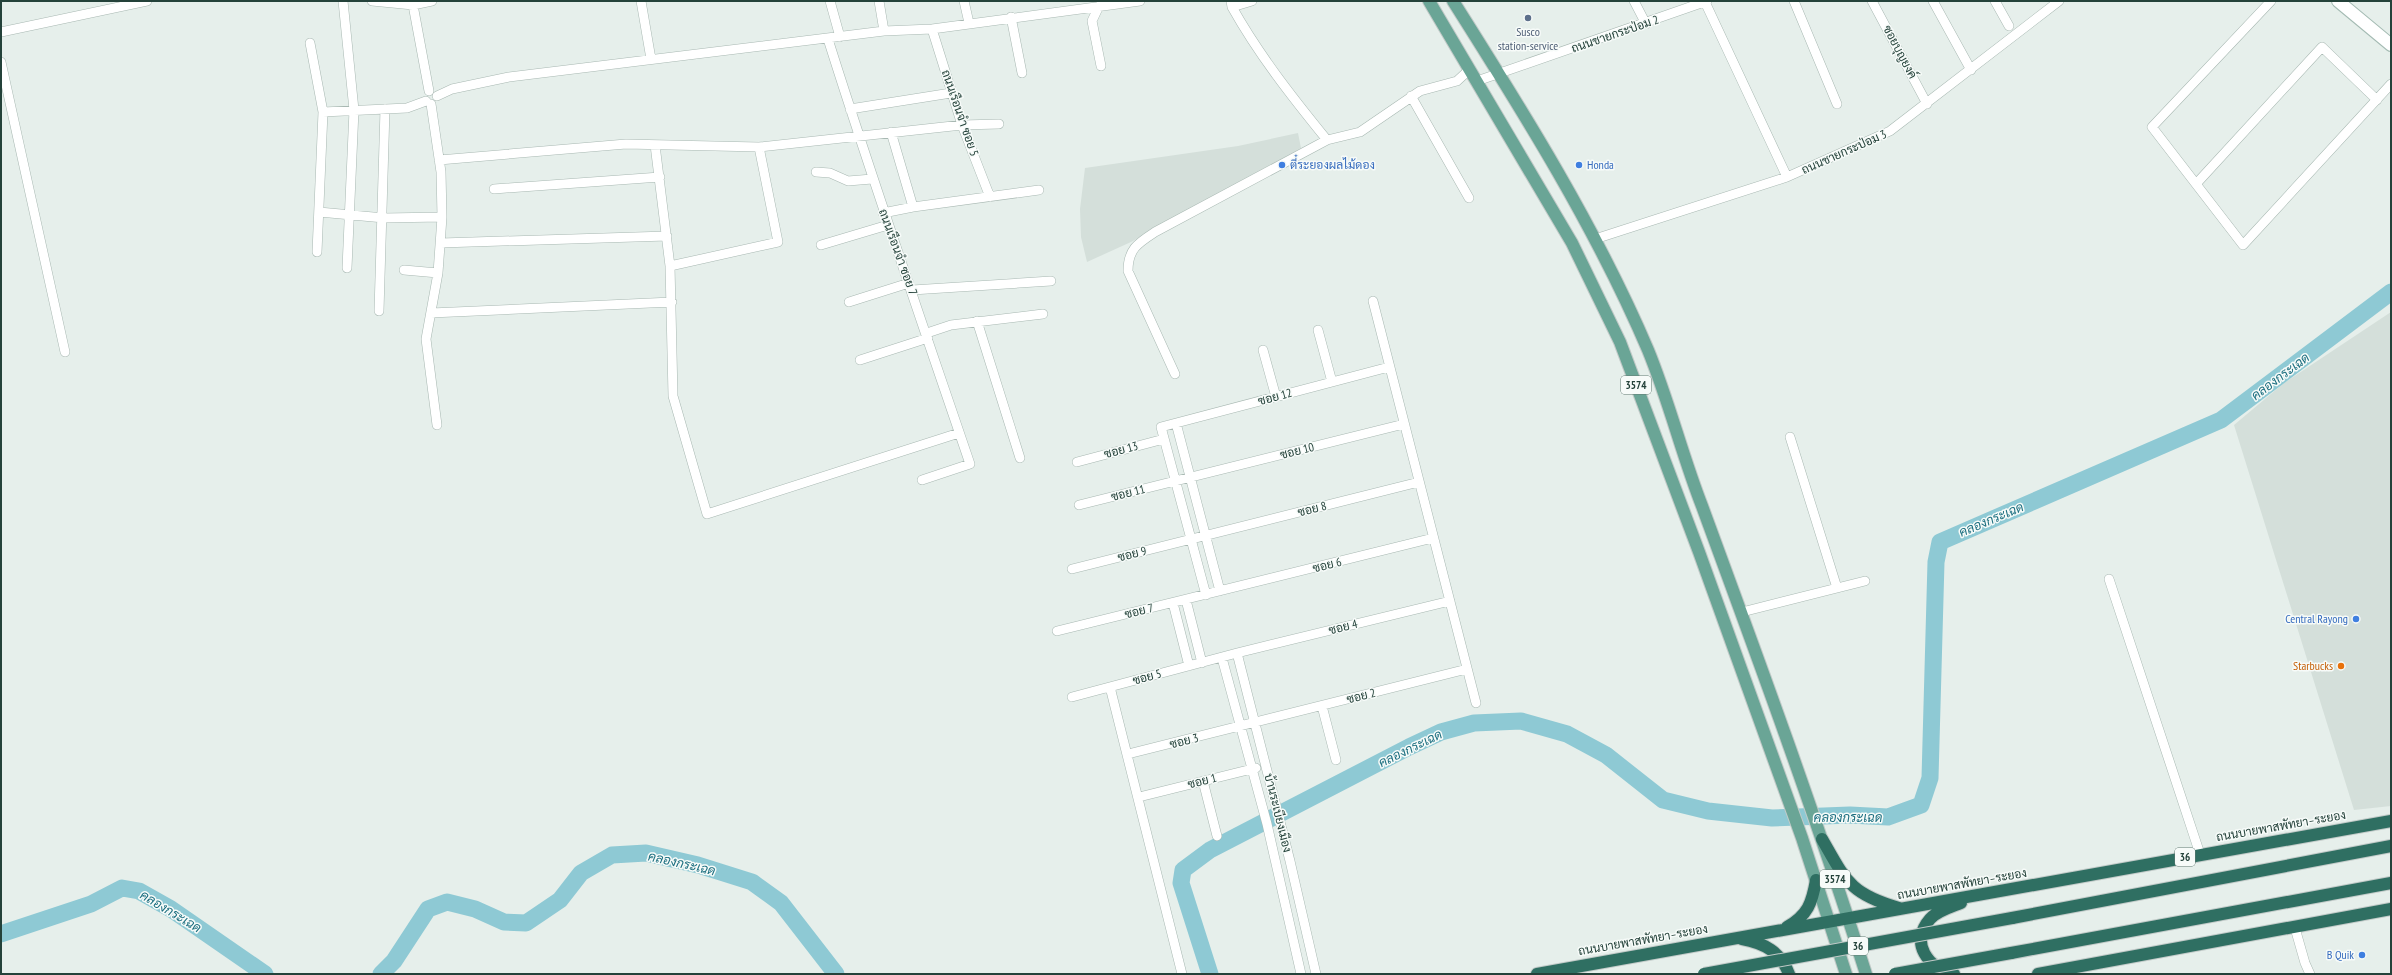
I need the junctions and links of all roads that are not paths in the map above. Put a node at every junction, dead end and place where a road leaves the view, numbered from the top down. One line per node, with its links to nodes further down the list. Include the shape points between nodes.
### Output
1 (147, 1): 31 (street)
2 (344, 1): 54 (street)
3 (372, 1): 23 (street)
4 (432, 1): 23 (street)
5 (641, 1): 36 (street)
6 (830, 1): 32 (street)
7 (878, 1): 30 (street)
8 (964, 1): 26 (street)
9 (1140, 1): 24 (street)
10 (1252, 1): 22 (street)
11 (1429, 1): 39 (main road, 3574)
12 (1453, 1): 42 (main road, 3574)
13 (1634, 1): 27 (street)
14 (1706, 1): 27 (street, ถนนชายกระป่อม 2); 66 (street)
15 (1794, 1): 50 (street)
16 (1872, 1): 51 (street, ซอยบุญยงค์)
17 (1933, 1): 40 (street)
18 (1994, 1): 28 (street)
19 (2059, 1): 40 (street, ถนนชายกระป่อม 3)
20 (2271, 1): 68 (street, via 2152,127)
21 (2338, 1): 35 (street)
22 (1231, 4): 60 (street, via 1251,41)
23 (412, 5): 45 (street)
24 (1099, 6): 25 (street); 38 (street, via 1092,21)
25 (1011, 17): 26 (street); 41 (street)
26 (969, 23): 29 (street)
27 (1646, 24): 42 (street, ถนนชายกระป่อม 2)
28 (2009, 26)
29 (932, 29): 30 (street); 46 (street, ถนนเรือนจำ ซอย 5)
30 (884, 31): 32 (street)
31 (1, 32)
32 (840, 37): 33 (street)
33 (828, 39): 36 (street); 52 (street, ถนนเรือนจำ ซอย 7)
34 (310, 43): 55 (street)
35 (2391, 45)
36 (651, 59): 45 (street, via 508,77)
37 (1, 62): 101 (street)
38 (1101, 66)
39 (1470, 69): 43 (main road, 3574); 47 (street, via 1457,80)
40 (1971, 70): 51 (street, ถนนชายกระป่อม 3)
41 (1022, 73)
42 (1498, 73): 43 (street, ถนนชายกระป่อม 2); 81 (main road, 3574)
43 (1477, 81): 160 (main road, 3574, via 1572,243 1620,342 1699,552)
44 (2391, 84): 48 (street)
45 (433, 93): 49 (street, via 425,94)
46 (951, 93): 52 (street); 57 (street, ถนนเรือนจำ ซอย 5)
47 (1411, 96): 60 (street, via 1360,132); 72 (street)
48 (2377, 100): 68 (street, via 2322,47); 68 (street, via 2243,245)
49 (428, 103): 53 (street, via 407,108); 63 (street)
50 (1837, 104)
51 (1927, 104): 66 (street, ถนนชายกระป่อม 3, via 1890,131)
52 (850, 108): 59 (street, ถนนเรือนจำ ซอย 7)
53 (385, 109): 54 (street); 78 (street)
54 (354, 110): 55 (street); 76 (street)
55 (323, 112): 74 (street)
56 (999, 124): 57 (street)
57 (962, 125): 58 (street); 71 (street, ถนนเรือนจำ ซอย 5)
58 (891, 132): 59 (street); 73 (street)
59 (859, 137): 62 (street); 67 (street, ถนนเรือนจำ ซอย 7)
60 (1326, 140): 104 (street, via 1137,244 1128,259 1128,271)
61 (655, 145): 62 (street); 63 (street, via 626,144); 65 (street)
62 (759, 147): 85 (street, via 778,242)
63 (439, 160): 77 (street)
64 (816, 172): 67 (street, via 830,173 848,181)
65 (660, 176): 69 (street); 80 (street)
66 (1787, 177): 81 (street, ถนนชายกระป่อม 3)
67 (872, 179): 75 (street, ถนนเรือนจำ ซอย 7)
68 (2196, 184)
69 (494, 189)
70 (1039, 190): 71 (street)
71 (990, 197): 73 (street)
72 (1469, 198)
73 (913, 206): 75 (street)
74 (319, 212): 76 (street); 84 (street)
75 (883, 213): 79 (street, ถนนเรือนจำ ซอย 7)
76 (349, 216): 78 (street); 86 (street)
77 (442, 217): 78 (street); 82 (street)
78 (384, 218): 94 (street)
79 (888, 225): 83 (street); 90 (street, ถนนเรือนจำ ซอย 7)
80 (667, 236): 82 (street); 85 (street)
81 (1595, 239): 132 (main road, 3574, via 1648,351)
82 (441, 243): 88 (street)
83 (821, 245)
84 (317, 252)
85 (670, 266): 92 (street)
86 (347, 268)
87 (404, 270): 88 (street)
88 (438, 273): 95 (street)
89 (1051, 281): 90 (street)
90 (910, 287): 93 (street); 99 (street, ถนนเรือนจำ ซอย 7)
91 (1373, 301): 103 (street)
92 (672, 302): 95 (street); 110 (street, via 673,396 707,514)
93 (849, 302)
94 (379, 311)
95 (431, 313): 109 (street, via 426,346)
96 (1043, 314): 97 (street)
97 (977, 321): 99 (street, via 952,325); 113 (street)
98 (1318, 330): 105 (street)
99 (927, 336): 102 (street); 110 (street, ถนนเรือนจำ ซอย 7)
100 (1263, 350): 106 (street)
101 (64, 352)
102 (860, 360)
103 (1389, 367): 105 (street, ซอย 12); 108 (street)
104 (1175, 374)
105 (1332, 382): 106 (street, ซอย 12)
106 (1276, 397): 107 (street, ซอย 12)
107 (1176, 423): 112 (street, ซอย 12, via 1161,427); 115 (street)
108 (1404, 424): 115 (street, ซอย 10); 118 (street)
109 (437, 425)
110 (959, 433): 116 (street, ถนนเรือนจำ ซอย 7, via 970,464)
111 (1790, 438): 126 (street)
112 (1164, 439): 114 (street, ซอย 13); 117 (street)
113 (1020, 458)
114 (1077, 462)
115 (1190, 478): 117 (street, ซอย 10); 120 (street)
116 (922, 480)
117 (1176, 481): 119 (street, ซอย 11); 122 (street)
118 (1419, 482): 120 (street, ซอย 8); 121 (street)
119 (1079, 505)
120 (1205, 535): 122 (street, ซอย 8); 127 (street)
121 (1433, 538): 127 (street, ซอย 6); 130 (street)
122 (1192, 539): 123 (street, ซอย 9); 128 (street)
123 (1072, 569)
124 (2109, 579): 157 (street)
125 (1865, 581): 126 (street)
126 (1836, 588): 132 (street)
127 (1220, 591): 128 (street, ซอย 7)
128 (1206, 595): 129 (street, ซอย 7)
129 (1186, 600): 131 (street, ซอย 7); 136 (street)
130 (1450, 601): 134 (street, ซอย 4); 138 (street)
131 (1172, 603): 133 (street, ซอย 7); 137 (street)
132 (1742, 612): 154 (main road, 3574)
133 (1057, 631)
134 (1237, 653): 135 (street, ซอย 4); 143 (street, บ้านระเบียงเมือง)
135 (1222, 658): 136 (street, ซอย 5); 144 (street, บ้านระเบียงเมือง)
136 (1202, 663): 137 (street, ซอย 5)
137 (1189, 666): 139 (street, ซอย 5)
138 (1467, 669): 141 (street); 142 (street, ซอย 2)
139 (1110, 687): 140 (street, ซอย 5); 145 (street)
140 (1072, 697)
141 (1476, 703)
142 (1322, 706): 143 (street, ซอย 2); 146 (street)
143 (1254, 723): 144 (street, ซอย 3); 147 (street, บ้านระเบียงเมือง)
144 (1240, 727): 145 (street, ซอย 3); 148 (street, บ้านระเบียงเมือง)
145 (1128, 754): 150 (street)
146 (1336, 760)
147 (1265, 766): 148 (street, ซอย 1); 151 (street, บ้านระเบียงเมือง)
148 (1252, 769): 149 (street, ซอย 1); 153 (street, บ้านระเบียงเมือง)
149 (1203, 781): 150 (street, ซอย 1); 155 (street)
150 (1139, 797): 170 (street)
151 (1280, 820): 153 (street); 158 (street, บ้านระเบียงเมือง)
152 (2391, 821): 157 (highway, ถนนบายพาสพัทยา–ระยอง / 36)
153 (1267, 824): 159 (street, บ้านระเบียงเมือง)
154 (1821, 834): 163 (highway, via 1845,880 1856,891); 165 (main road, 3574)
155 (1217, 836)
156 (2391, 846): 174 (highway, 36, bridge)
157 (2200, 854): 162 (highway, ถนนบายพาสพัทยา–ระยอง / 36)
158 (1290, 861): 159 (street); 172 (street, บ้านระเบียงเมือง)
159 (1277, 864): 171 (street, บ้านระเบียงเมือง)
160 (1816, 880): 166 (main road, 3574); 168 (highway, via 1813,898 1807,911 1797,921)
161 (2391, 883): 178 (highway, bridge)
162 (1980, 895): 163 (highway, ถนนบายพาสพัทยา–ระยอง / 36); 179 (highway, via 1931,918 1923,931 1923,951 1928,959 1943,971)
163 (1901, 908): 165 (highway, ถนนบายพาสพัทยา–ระยอง / 36)
164 (2391, 909): 167 (highway)
165 (1849, 919): 166 (highway, ถนนบายพาสพัทยา–ระยอง / 36); 177 (main road, 3574)
166 (1829, 922): 168 (highway, ถนนบายพาสพัทยา–ระยอง / 36); 176 (main road, 3574)
167 (2295, 928): 180 (highway); 181 (street)
168 (1782, 929): 169 (highway, ถนนบายพาสพัทยา–ระยอง / 36)
169 (1735, 938): 173 (highway, ถนนบายพาสพัทยา–ระยอง / 36); 175 (highway, via 1766,945 1776,953)
170 (1182, 974)
171 (1301, 974)
172 (1316, 974)
173 (1537, 974)
174 (1704, 974)
175 (1789, 974)
176 (1846, 974)
177 (1866, 974)
178 (1895, 974)
179 (1954, 974)
180 (2038, 974)
181 (2310, 974)

